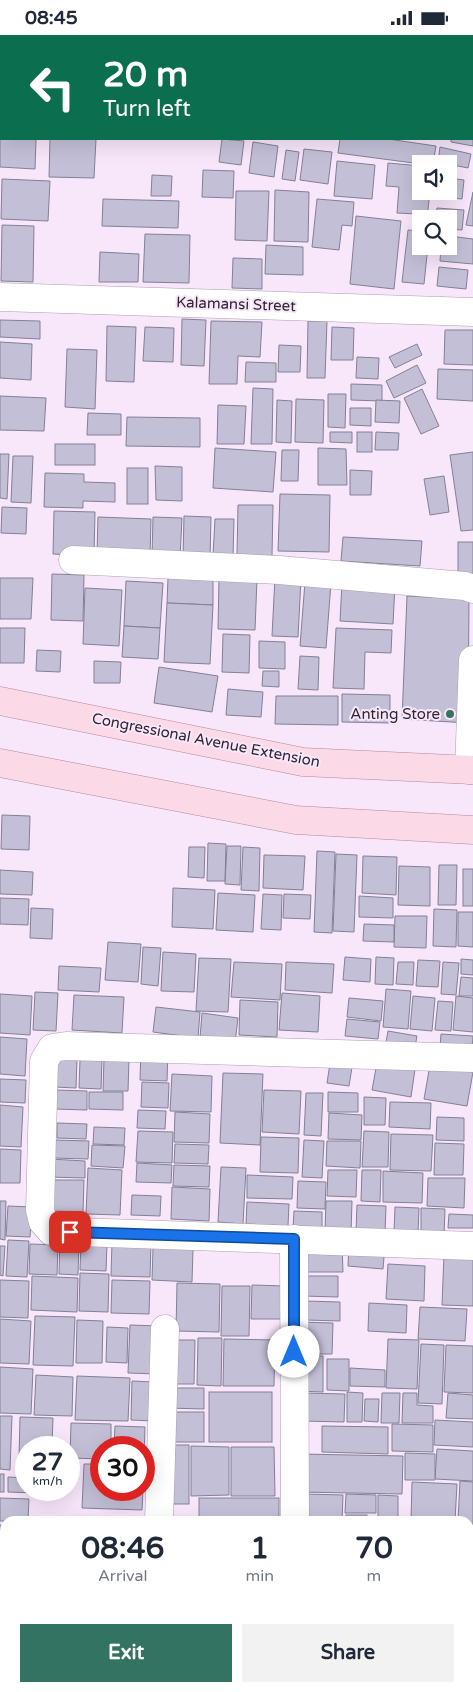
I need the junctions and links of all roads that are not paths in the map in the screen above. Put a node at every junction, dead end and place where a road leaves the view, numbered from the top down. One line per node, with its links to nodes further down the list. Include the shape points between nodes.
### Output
1 (0, 297): 2 (street, Kalamansi Street)
2 (473, 311)
3 (73, 560): 4 (street, via 279,570)
4 (473, 589)
5 (473, 660): 8 (street)
6 (0, 701): 8 (main road, Congressional Avenue Extension, via 303,762)
7 (0, 763): 9 (main road, via 296,820)
8 (471, 770)
9 (473, 830)
10 (473, 1058): 11 (street, via 52,1048 44,1061 40,1210 43,1222 51,1231)
11 (294, 1239): 12 (street); 15 (street)
12 (473, 1246)
13 (165, 1329): 14 (street)
14 (159, 1516)
15 (295, 1516)

